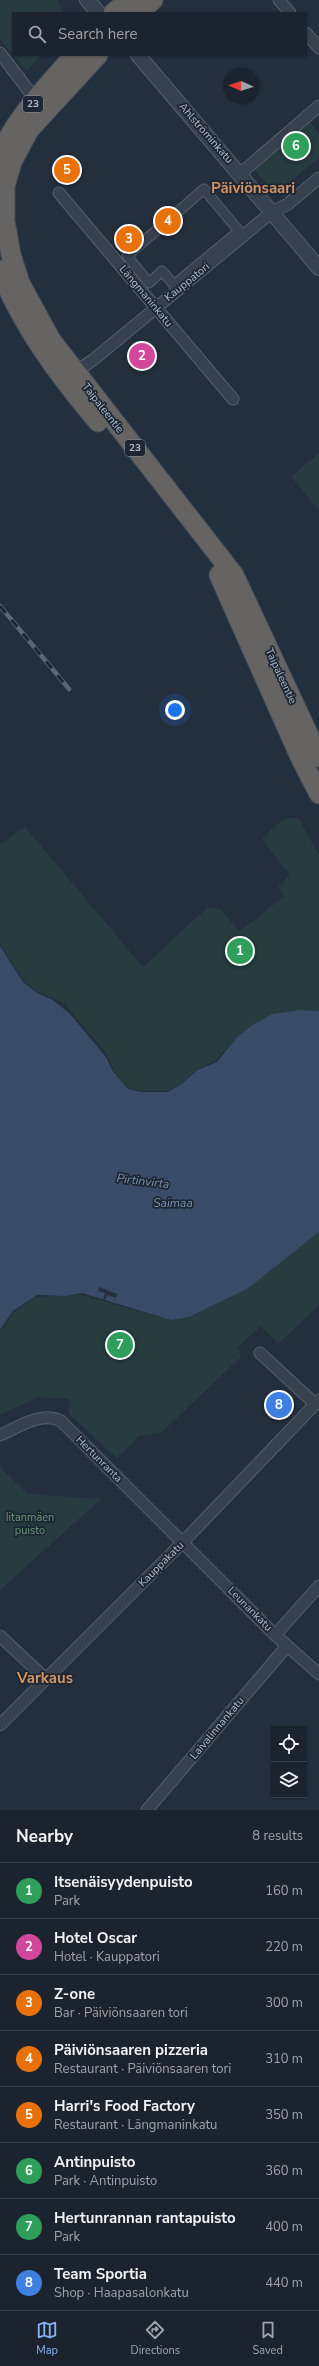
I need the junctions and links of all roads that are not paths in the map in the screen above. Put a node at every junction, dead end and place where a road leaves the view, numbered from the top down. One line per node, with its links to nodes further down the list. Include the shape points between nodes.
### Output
1 (87, 0): 5 (street)
2 (129, 0): 6 (highway)
3 (153, 0): 7 (highway)
4 (279, 0): 8 (street)
5 (98, 12)
6 (114, 12)
7 (139, 12)
8 (289, 12)
9 (307, 34): 10 (street)
10 (319, 48)
11 (0, 53): 15 (street)
12 (73, 56): 17 (highway, 23, via 18,123)
13 (97, 56): 26 (highway, Taipaleentie / 23, via 29,130 12,162 5,186 5,221 11,255 20,283)
14 (139, 56): 18 (street, Ahlströminkatu)
15 (32, 95)
16 (319, 106): 18 (street)
17 (0, 158)
18 (240, 174): 21 (street, Ahlströminkatu)
19 (319, 178): 21 (street, Kauppatori, via 288,204)
20 (59, 193): 25 (street, Längmaninkatu)
21 (272, 212): 22 (street, Ahlströminkatu); 25 (street, Kauppatori)
22 (319, 268)
23 (0, 270): 26 (highway, Taipaleentie / 23, via 12,301)
24 (149, 282): 24 (street, via 127,256 204,189 239,231 174,285 162,271)
25 (156, 307): 26 (street, Kauppatori, via 93,360); 27 (street, Längmaninkatu)
26 (69, 376): 28 (highway, Taipaleentie / 23, via 234,574); 29 (highway, Taipaleentie / 23, via 183,524 222,580 300,757)
27 (233, 399)
28 (319, 757)
29 (318, 790)
30 (260, 1354): 31 (street)
31 (317, 1402): 33 (street, Kauppakatu)
32 (0, 1434): 33 (street, Hertunranta, via 42,1417 51,1416 61,1421)
33 (183, 1542): 35 (street, Leunankatu); 39 (street, Kauppakatu)
34 (319, 1586): 35 (street)
35 (275, 1635): 37 (street, Leunankatu)
36 (0, 1636): 39 (street)
37 (287, 1646): 38 (street, Leunankatu); 41 (street, Laivalinnankatu)
38 (319, 1674)
39 (45, 1678): 40 (street, Kauppakatu)
40 (0, 1725)
41 (147, 1810)

